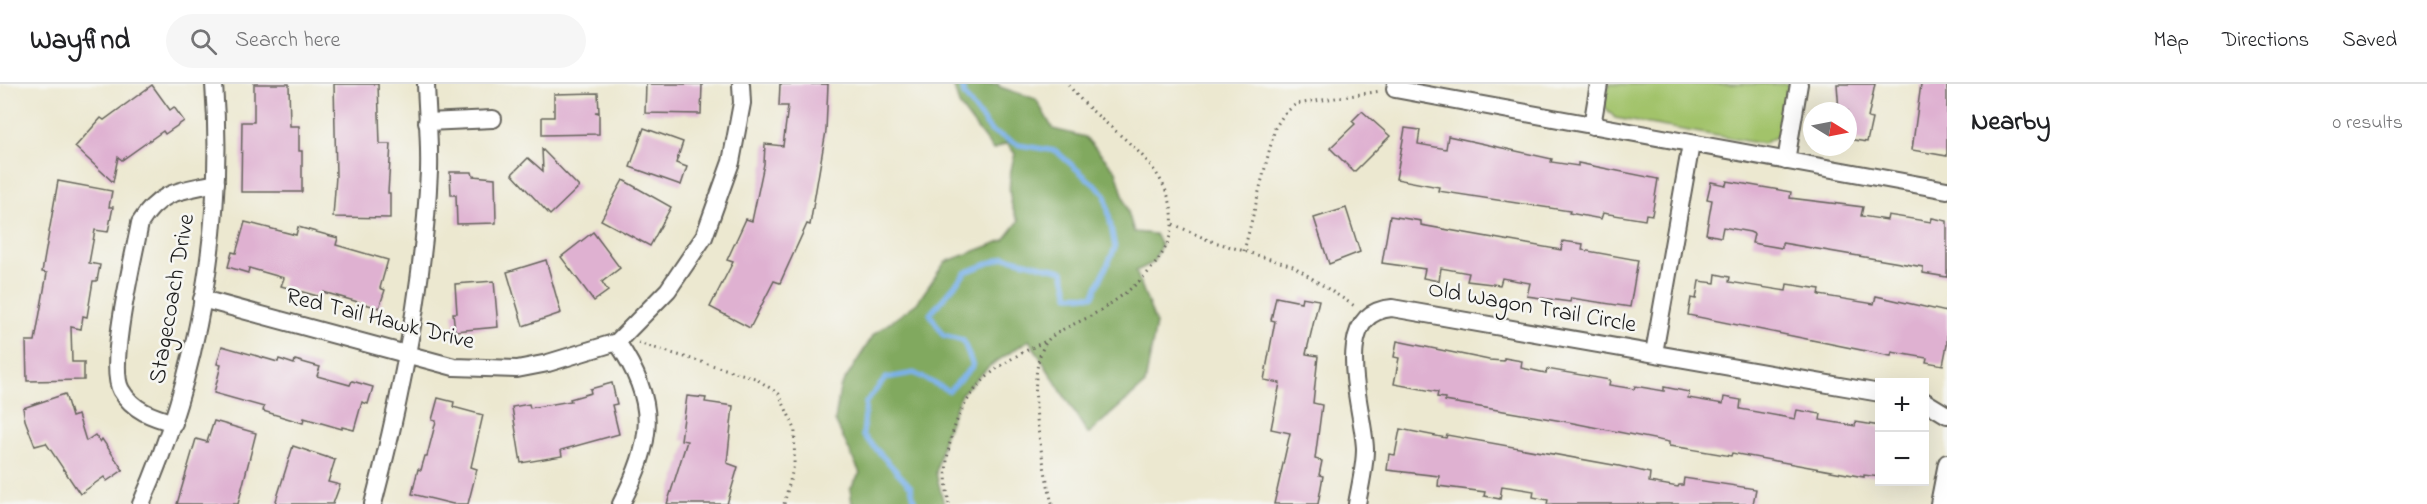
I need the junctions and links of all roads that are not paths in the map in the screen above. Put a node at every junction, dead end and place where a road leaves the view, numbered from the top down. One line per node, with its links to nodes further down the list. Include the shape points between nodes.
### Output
1 (214, 84): 12 (street, Stagecoach Drive)
2 (426, 84): 8 (street)
3 (741, 84): 15 (street, Red Tail Hawk Drive, via 742,103 731,162 704,237 668,290)
4 (1599, 84): 9 (street)
5 (1799, 84): 11 (street)
6 (1395, 87): 9 (street)
7 (493, 120): 8 (street)
8 (428, 122): 17 (street, via 428,181)
9 (1592, 126): 10 (street)
10 (1691, 144): 11 (street); 16 (street)
11 (1786, 161): 13 (street)
12 (216, 183): 14 (street, Stagecoach Drive); 21 (street, Stagecoach Drive, via 174,193 152,204 140,223 116,360 120,388 131,404 147,415)
13 (1947, 190)
14 (202, 299): 17 (street, Red Tail Hawk Drive); 21 (street, Stagecoach Drive)
15 (617, 342): 17 (street, Red Tail Hawk Drive, via 517,369 454,367); 25 (street, via 636,375 648,434 640,466)
16 (1654, 353): 18 (street, Old Wagon Trail Circle); 26 (street, Old Wagon Trail Circle, via 1380,309 1359,327 1355,348 1354,381 1365,447)
17 (408, 356): 24 (street)
18 (1875, 392)
19 (1929, 404): 20 (street)
20 (1947, 415)
21 (174, 423): 23 (street, Stagecoach Drive)
22 (1947, 463): 27 (street)
23 (141, 504)
24 (373, 504)
25 (621, 504)
26 (1357, 504)
27 (1939, 504)

